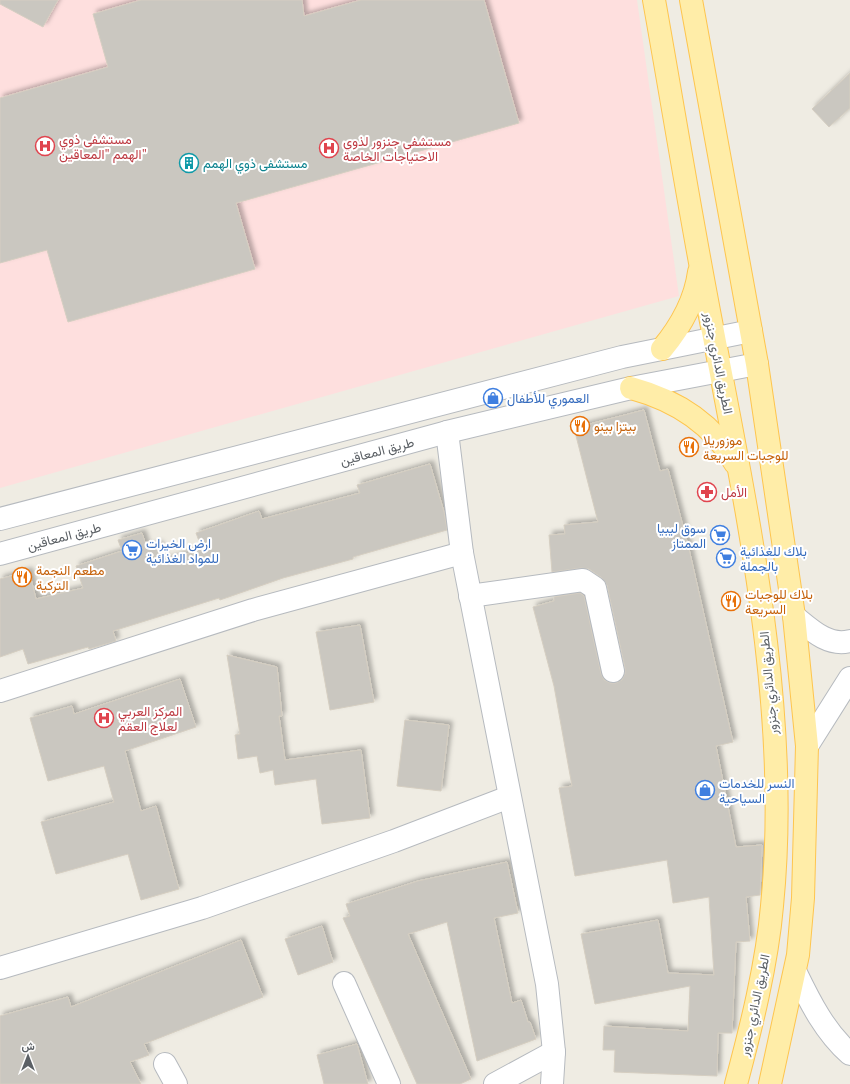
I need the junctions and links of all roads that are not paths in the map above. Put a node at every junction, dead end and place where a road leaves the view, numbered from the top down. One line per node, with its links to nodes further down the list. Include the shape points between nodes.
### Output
1 (654, 0): 3 (main road, الطريق الدائري جنزور)
2 (690, 0): 4 (main road)
3 (700, 259): 5 (main road, الطريق الدائري جنزور); 6 (main road, via 695,292 689,307 682,322)
4 (751, 331): 5 (street); 7 (main road)
5 (714, 338): 6 (street); 8 (main road, الطريق الدائري جنزور)
6 (662, 349): 12 (street, via 622,357)
7 (758, 364): 8 (street, طريق المعاقين); 16 (main road)
8 (721, 371): 9 (street, طريق المعاقين); 11 (main road, الطريق الدائري جنزور)
9 (631, 388): 10 (street, طريق المعاقين); 11 (main road, via 654,394 696,417 714,433 729,452)
10 (447, 432): 13 (street); 14 (street, طريق المعاقين)
11 (740, 473): 33 (main road, الطريق الدائري جنزور, via 769,676 777,825 772,907 765,956)
12 (0, 519)
13 (462, 553): 15 (street); 20 (street, via 253,610)
14 (0, 554)
15 (470, 596): 18 (street, via 582,580 595,588); 22 (street)
16 (794, 616): 17 (street, via 814,633 829,640); 21 (main road)
17 (850, 641)
18 (613, 670)
19 (850, 678): 21 (street)
20 (0, 691)
21 (807, 746): 24 (main road, via 803,898)
22 (509, 797): 23 (street, via 394,841 202,908); 26 (street, via 547,984)
23 (0, 968)
24 (796, 973): 27 (street, via 816,1012); 34 (main road)
25 (344, 983): 30 (street)
26 (554, 1052): 31 (street); 32 (street)
27 (850, 1054)
28 (165, 1064): 29 (street)
29 (176, 1084)
30 (390, 1084)
31 (494, 1084)
32 (552, 1084)
33 (736, 1084)
34 (770, 1084)

